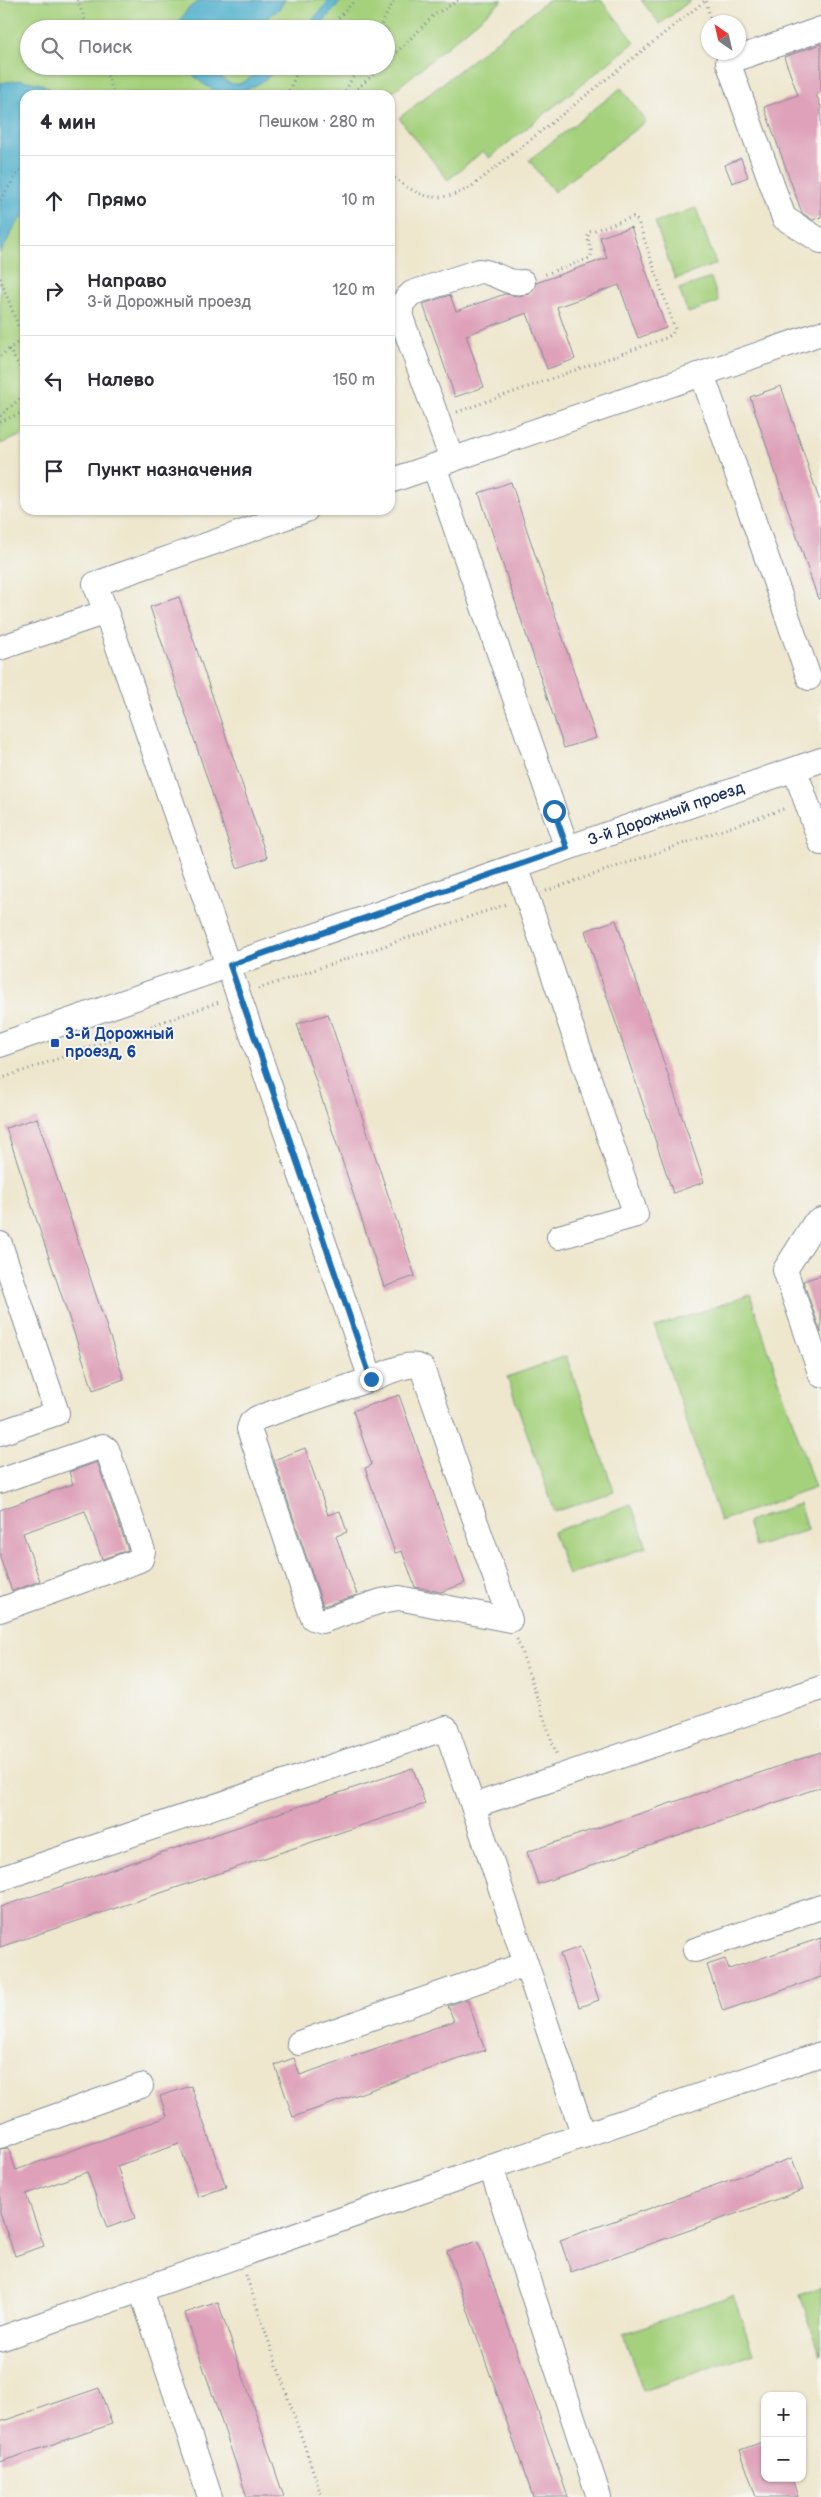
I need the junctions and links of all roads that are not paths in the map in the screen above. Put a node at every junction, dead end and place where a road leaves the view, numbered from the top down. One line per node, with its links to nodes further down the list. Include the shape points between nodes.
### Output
1 (821, 29): 2 (street, via 728,62 784,218)
2 (821, 241)
3 (523, 282): 6 (street, via 509,282 484,271 474,272 412,293 403,300 401,317 437,419)
4 (821, 333): 5 (street)
5 (702, 374): 6 (street); 11 (street)
6 (443, 463): 7 (street); 15 (street)
7 (395, 479)
8 (292, 515): 9 (street, via 95,584)
9 (106, 612): 10 (street); 17 (street)
10 (0, 648)
11 (808, 678)
12 (821, 760): 13 (street, 3-й Дорожный проезд)
13 (795, 770): 14 (street); 15 (street, 3-й Дорожный проезд)
14 (821, 843)
15 (567, 848): 16 (street, 3-й Дорожный проезд)
16 (516, 866): 17 (street, 3-й Дорожный проезд); 20 (street, via 636,1215)
17 (230, 965): 18 (street, 3-й Дорожный проезд); 23 (street)
18 (0, 1045)
19 (821, 1220): 22 (street, via 812,1227 786,1265 785,1273)
20 (559, 1237)
21 (0, 1244): 24 (street, via 57,1413)
22 (821, 1375)
23 (371, 1379): 23 (street, via 410,1365 422,1368 510,1620 399,1598 322,1621 313,1618 249,1429 257,1418)
24 (0, 1432)
25 (0, 1481): 26 (street, via 100,1446 106,1447 143,1551 137,1561)
26 (0, 1610)
27 (821, 1688): 28 (street)
28 (473, 1806): 29 (street, via 446,1728); 32 (street)
29 (0, 1879)
30 (821, 1907): 31 (street)
31 (695, 1950)
32 (526, 1964): 33 (street); 37 (street)
33 (299, 2043)
34 (821, 2054): 37 (street)
35 (141, 2086): 36 (street)
36 (0, 2136)
37 (584, 2136): 38 (street)
38 (490, 2167): 39 (street); 42 (street)
39 (141, 2290): 40 (street); 41 (street)
40 (1, 2337)
41 (210, 2497)
42 (599, 2497)

